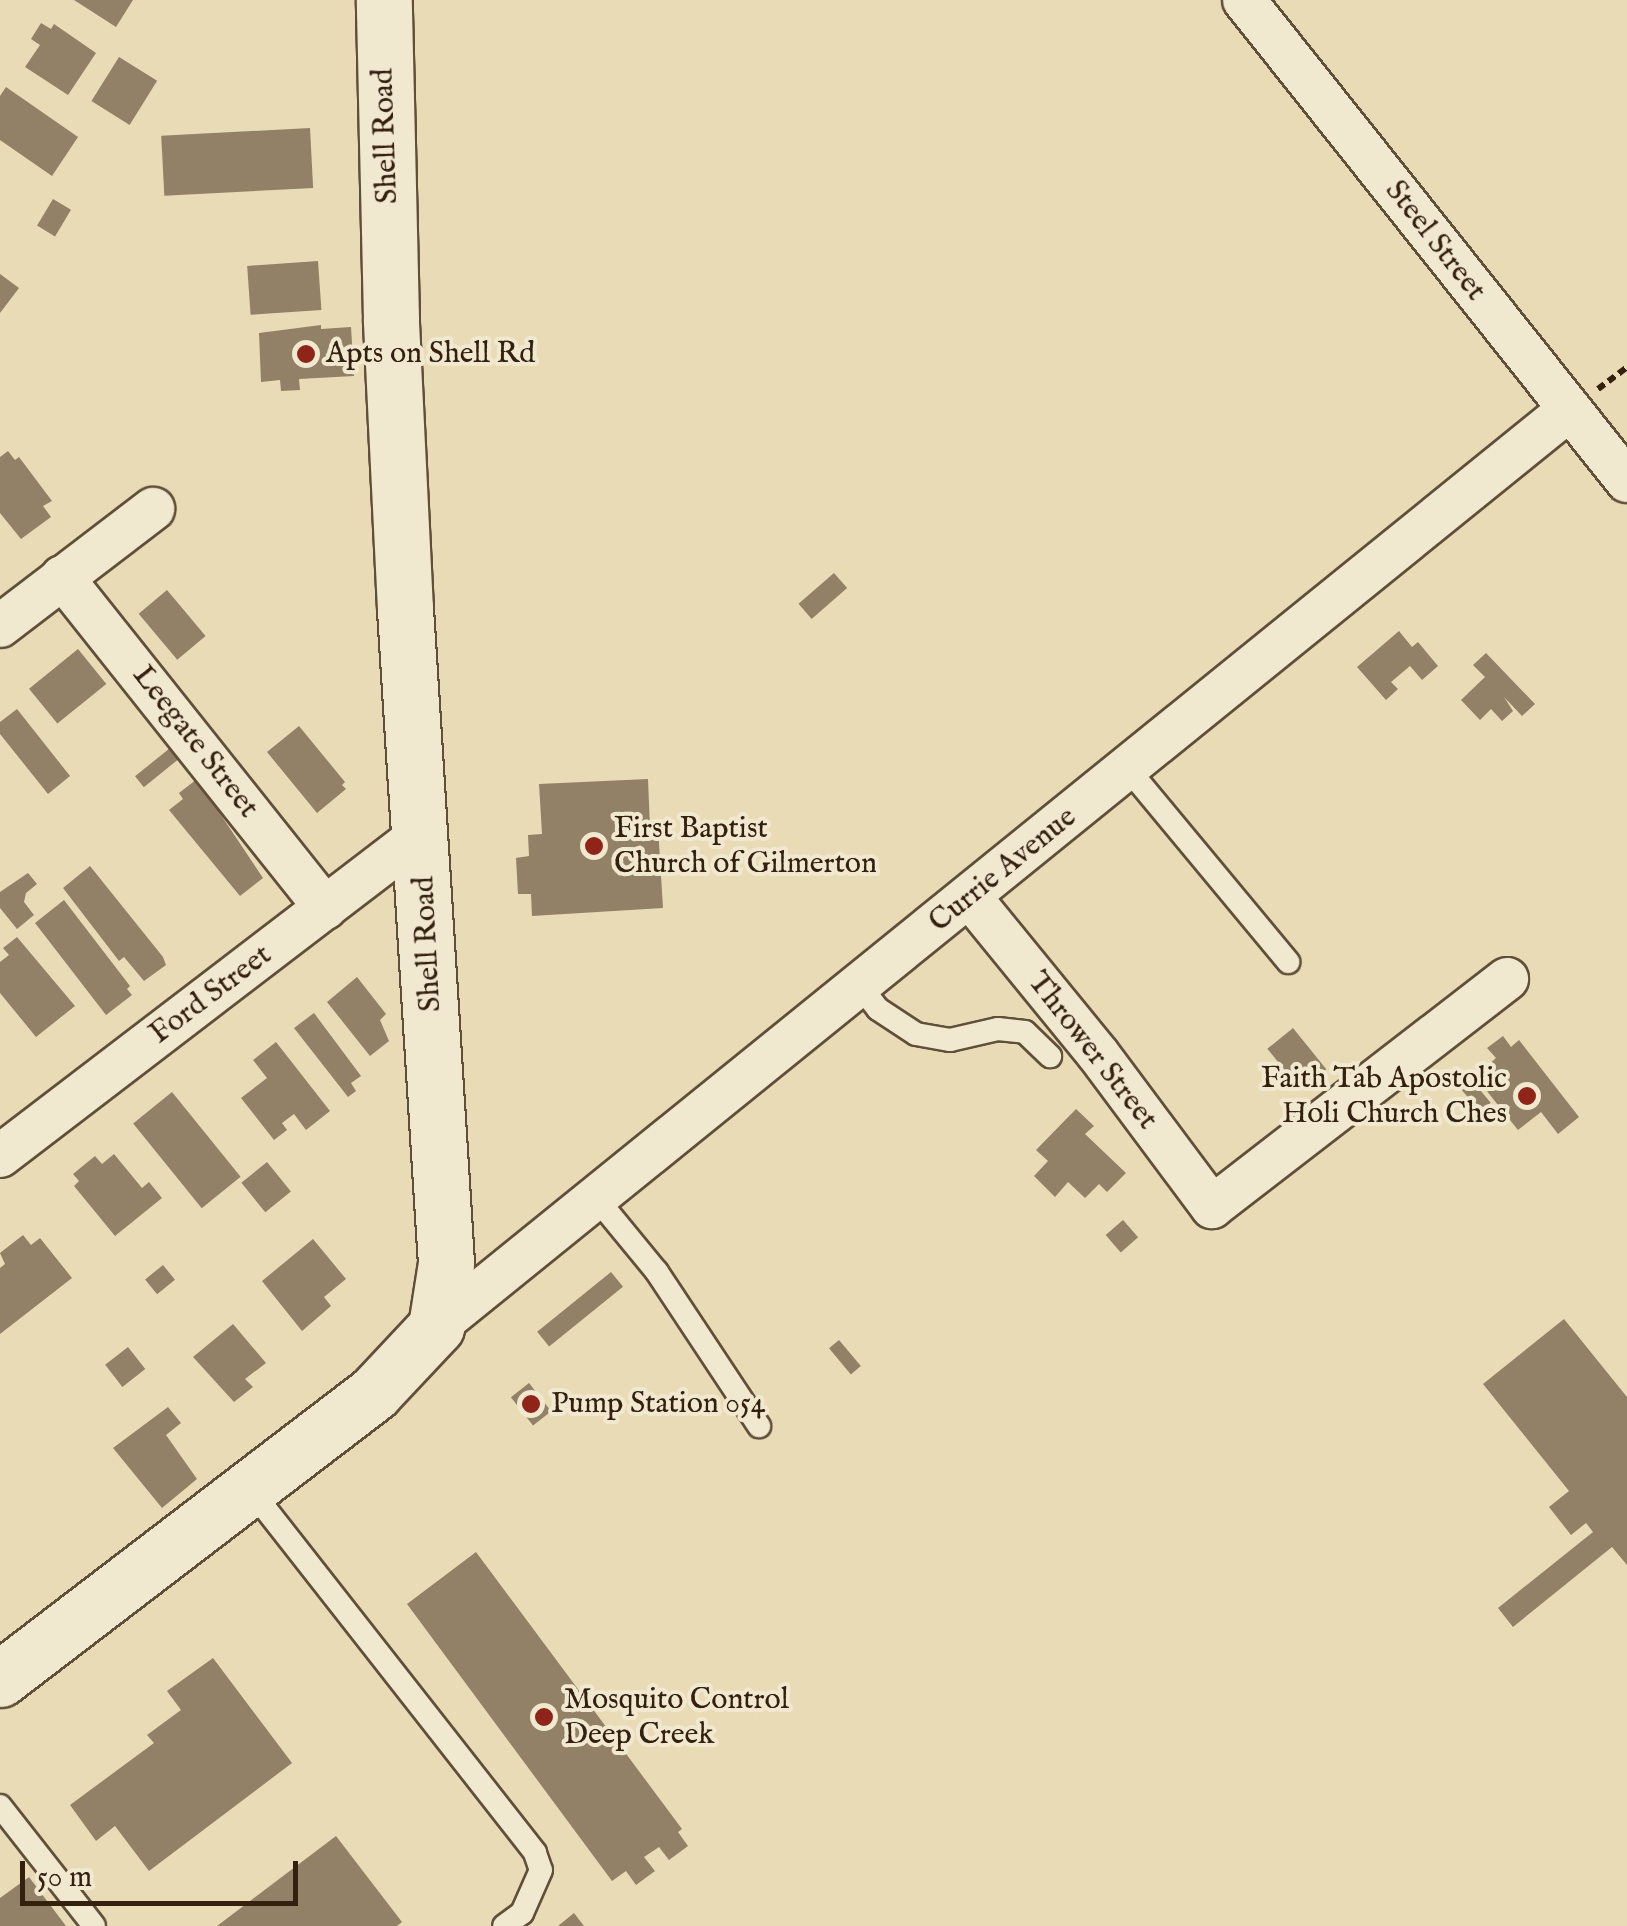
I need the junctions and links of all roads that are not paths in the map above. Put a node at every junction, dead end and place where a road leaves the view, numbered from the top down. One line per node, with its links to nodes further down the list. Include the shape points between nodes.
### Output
1 (384, 0): 9 (street, Shell Road, via 391,319)
2 (1244, 0): 3 (street, Steel Street)
3 (1569, 410): 4 (street, Steel Street); 8 (street, Currie Avenue)
4 (1627, 481)
5 (152, 509): 6 (street)
6 (62, 577): 7 (street); 11 (street, Leegate Street)
7 (0, 626)
8 (1128, 768): 10 (street, Currie Avenue); 12 (lane)
9 (421, 834): 11 (street, Ford Street); 18 (street, Shell Road, via 446,1263)
10 (970, 896): 13 (street, Thrower Street, via 1212,1208); 14 (street, Currie Avenue)
11 (326, 908): 16 (street, Ford Street)
12 (1288, 962)
13 (1508, 979)
14 (860, 986): 15 (lane, via 878,1009 916,1034 950,1040 998,1029 1025,1032); 17 (street, Currie Avenue)
15 (1050, 1056)
16 (0, 1156)
17 (597, 1199): 18 (street, Currie Avenue); 19 (lane, via 657,1272)
18 (436, 1327): 20 (street, via 374,1393)
19 (759, 1426)
20 (250, 1490): 21 (street); 24 (lane, via 535,1853 541,1870 522,1913)
21 (0, 1680)
22 (0, 1806): 23 (lane)
23 (94, 1926)
24 (504, 1926)

